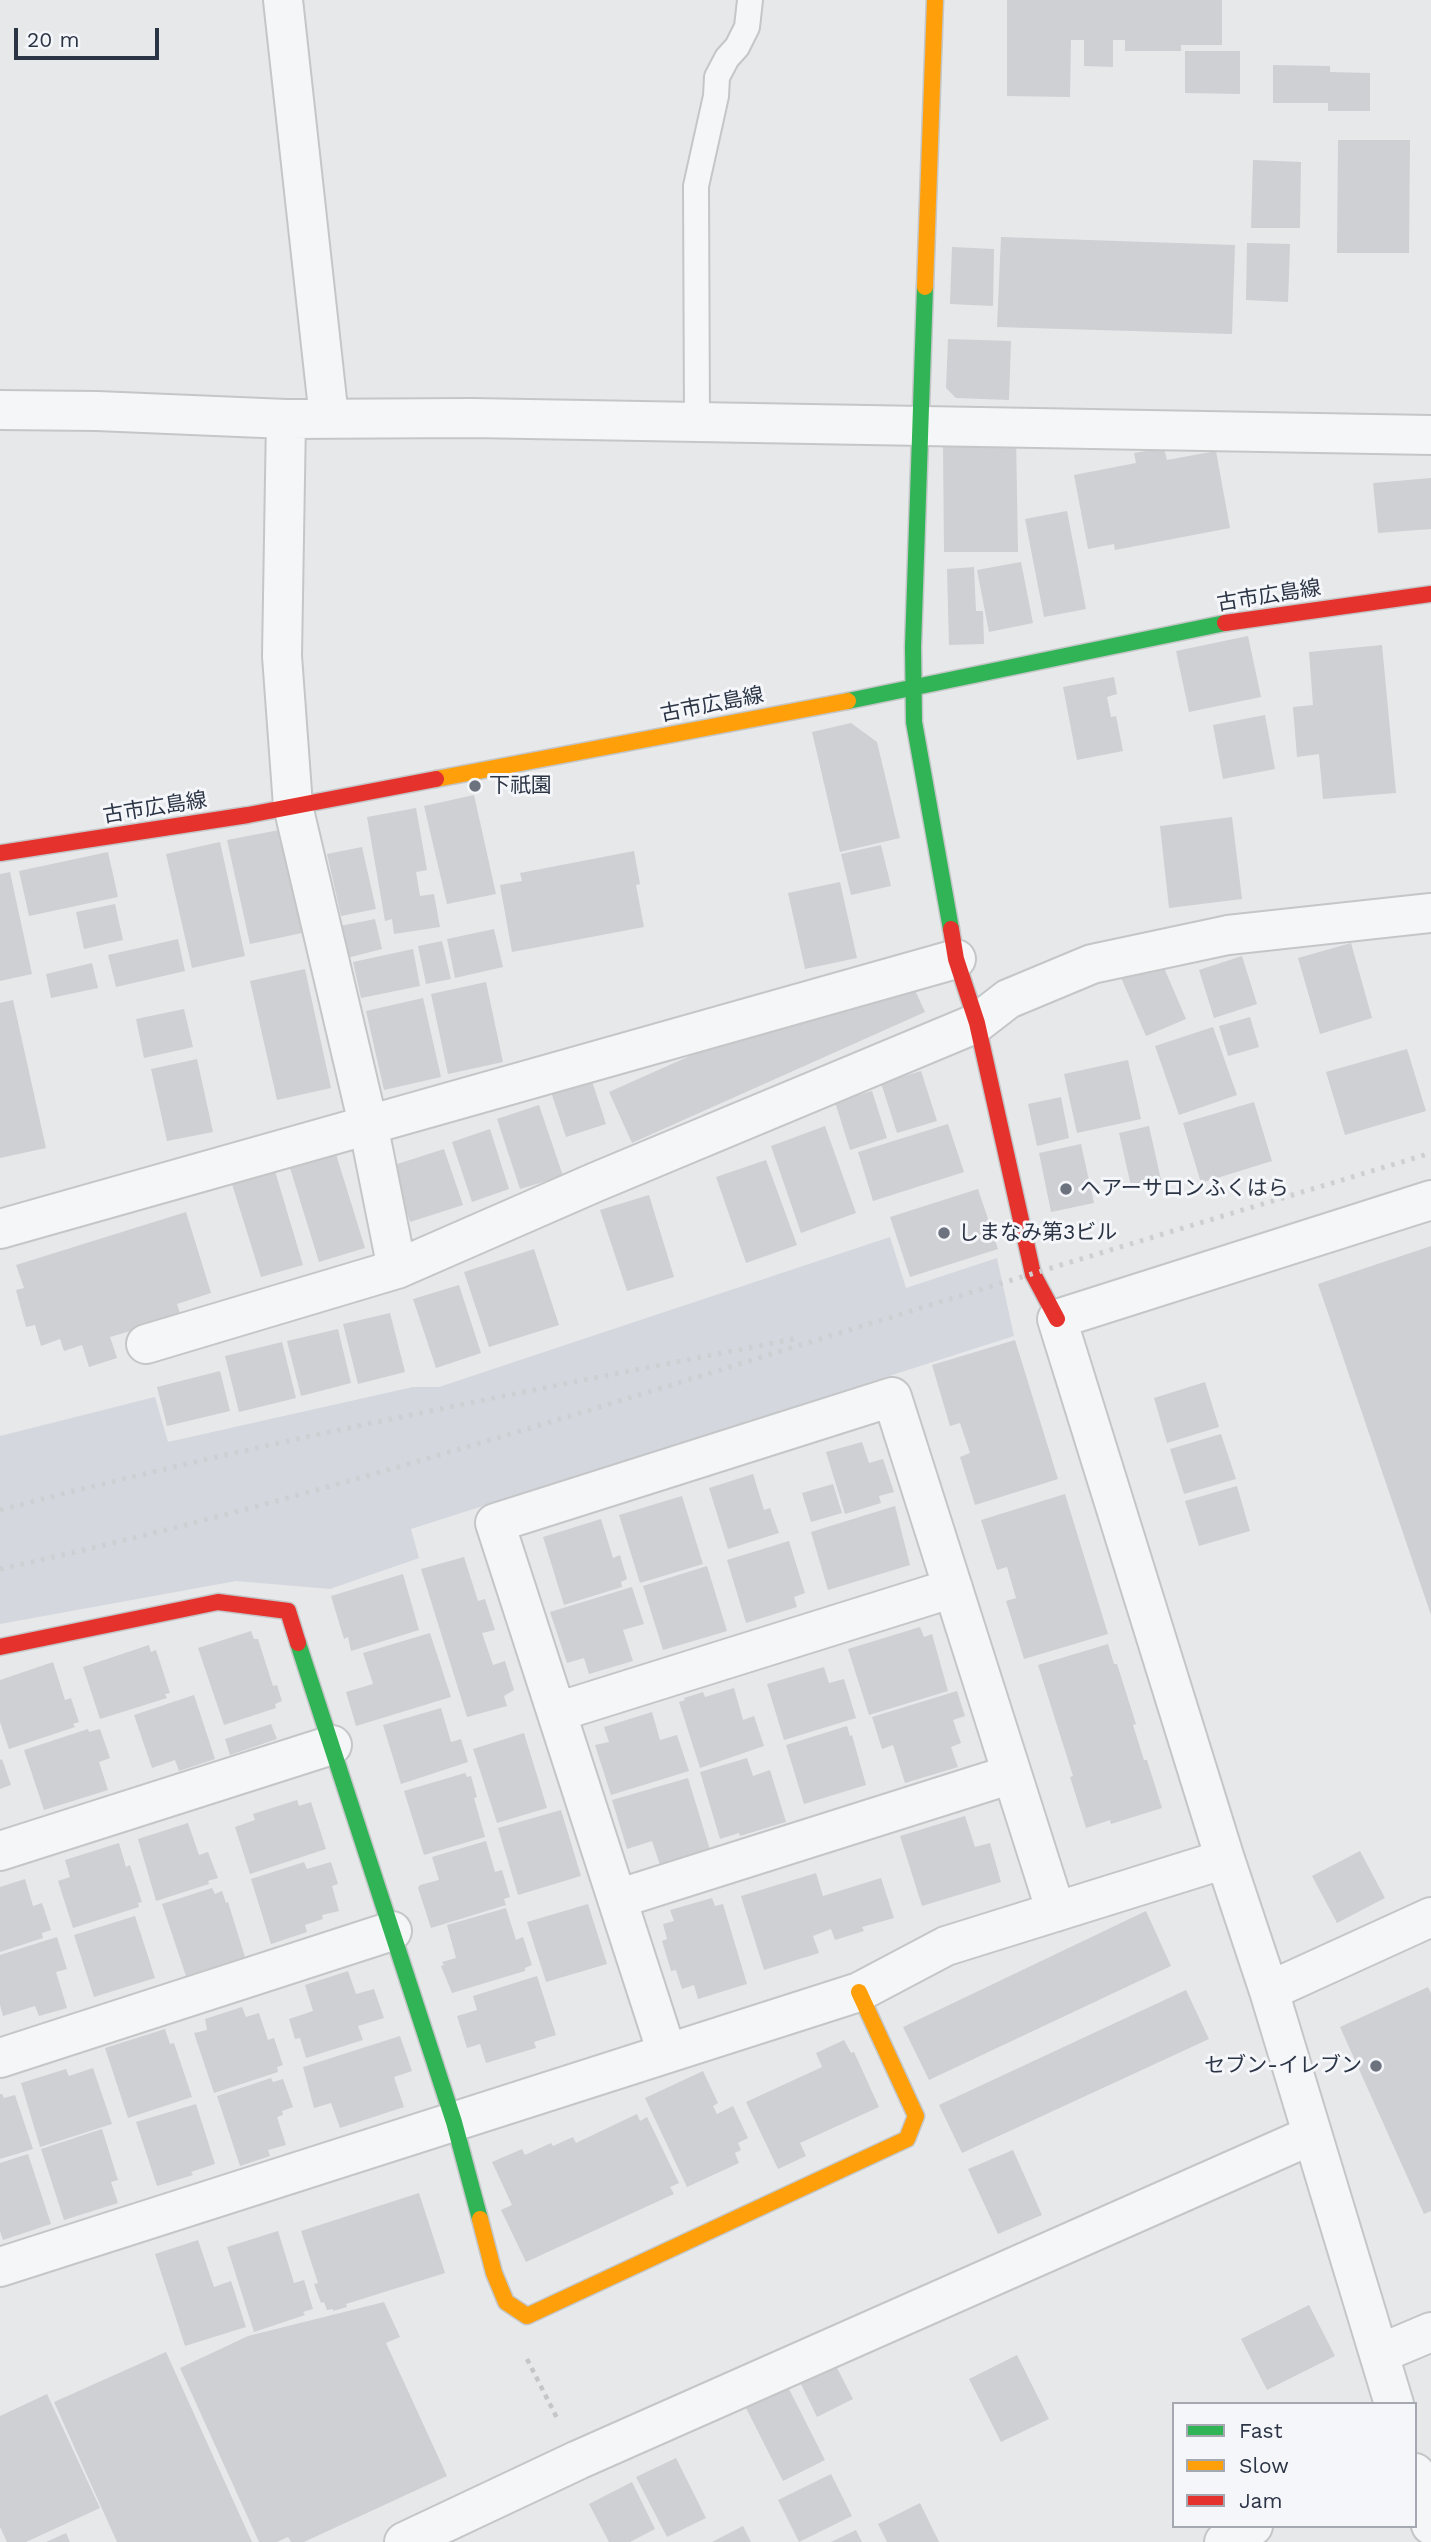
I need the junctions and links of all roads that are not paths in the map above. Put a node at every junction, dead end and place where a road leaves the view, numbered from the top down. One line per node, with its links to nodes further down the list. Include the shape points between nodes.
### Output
1 (283, 0): 5 (street)
2 (750, 0): 7 (lane, via 747,27 717,77 696,186)
3 (935, 0): 8 (street)
4 (0, 410): 6 (street)
5 (329, 418): 6 (street); 7 (street)
6 (286, 419): 12 (street, via 282,656)
7 (697, 422): 8 (street)
8 (919, 426): 9 (street); 11 (street)
9 (1431, 435)
10 (1431, 594): 11 (street, 古市広島線, via 1231,622)
11 (912, 689): 12 (street, 古市広島線); 15 (street)
12 (293, 806): 13 (street, 古市広島線); 17 (street)
13 (0, 853)
14 (1431, 913): 16 (street, via 1228,935 1092,964 1008,999)
15 (956, 959): 16 (street); 17 (street)
16 (977, 1023): 20 (street); 21 (street, via 1033,1274)
17 (369, 1124): 19 (street); 20 (street)
18 (1431, 1200): 21 (street)
19 (0, 1229)
20 (397, 1269): 22 (street)
21 (1057, 1319): 29 (street)
22 (146, 1345)
23 (953, 1588): 25 (street); 25 (street, via 892,1397 495,1523); 27 (street)
24 (0, 1647): 26 (street, via 218,1602 288,1611)
25 (557, 1712): 30 (street)
26 (332, 1745): 28 (street); 33 (street)
27 (1012, 1774): 30 (street); 31 (street)
28 (0, 1851)
29 (1225, 1859): 31 (street); 34 (street)
30 (617, 1899): 36 (street)
31 (1056, 1912): 35 (street, via 946,1946)
32 (1431, 1917): 34 (street)
33 (392, 1931): 37 (street); 38 (street)
34 (1269, 1991): 39 (street)
35 (859, 1992): 36 (street); 38 (street, via 916,2116 907,2139 527,2316 506,2302 494,2273)
36 (667, 2053): 38 (street)
37 (0, 2058)
38 (454, 2122): 40 (street)
39 (1312, 2135): 42 (street); 47 (street, via 578,2460)
40 (0, 2267)
41 (1431, 2332): 42 (street)
42 (1379, 2354): 43 (street)
43 (1393, 2402)
44 (1417, 2480): 45 (street)
45 (1431, 2525)
46 (1249, 2528): 48 (street)
47 (404, 2542)
48 (1224, 2542)

